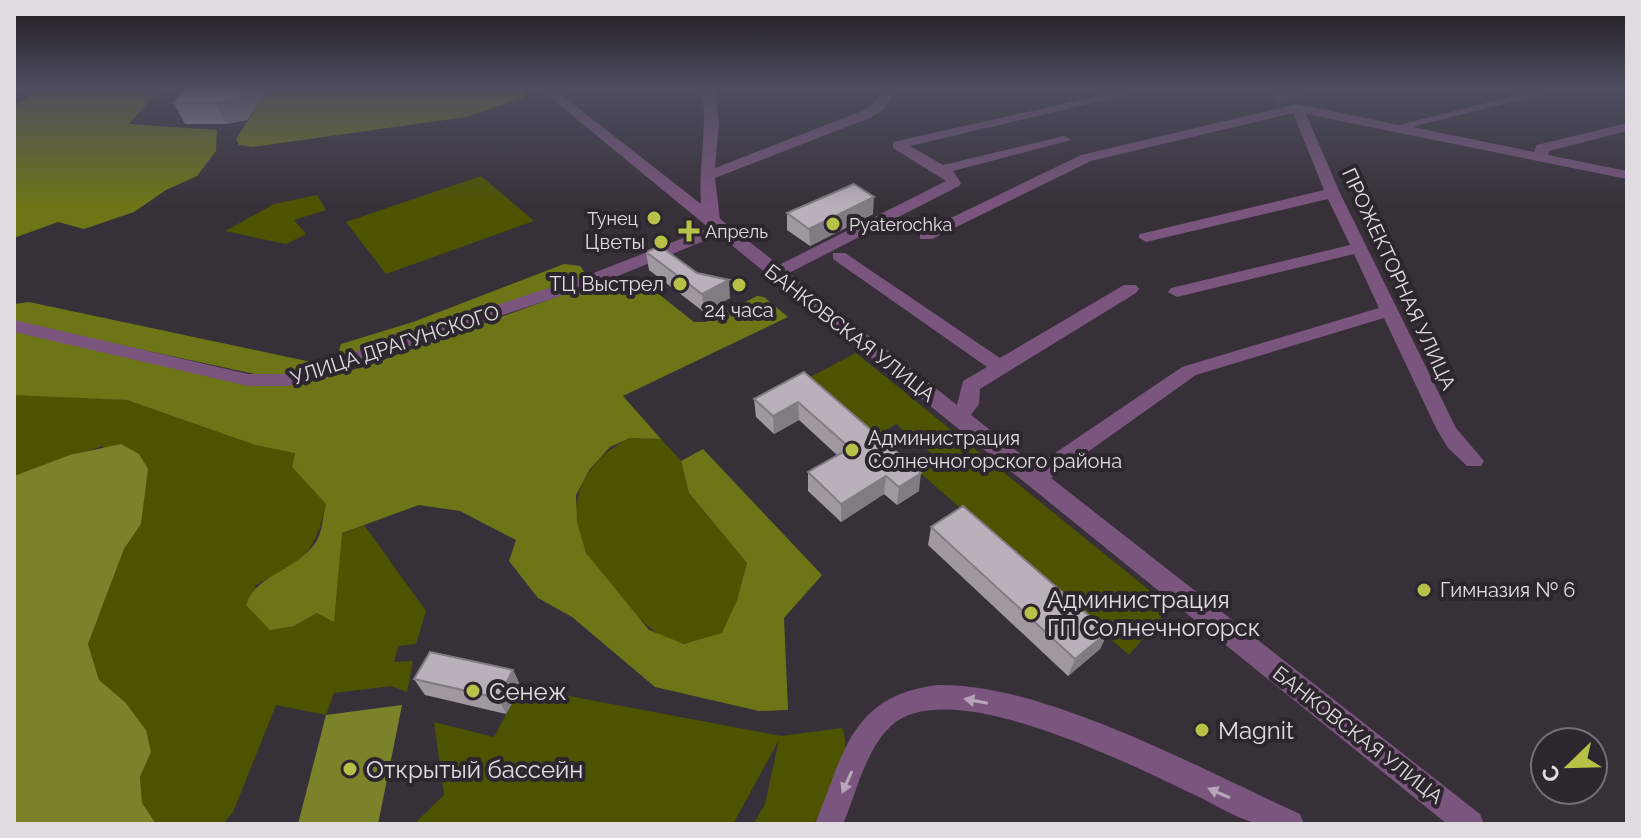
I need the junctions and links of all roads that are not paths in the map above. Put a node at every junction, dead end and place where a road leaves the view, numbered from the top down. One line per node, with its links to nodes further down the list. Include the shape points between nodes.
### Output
1 (594, 128): 17 (street, БАНКОВСКАЯ УЛИЦА)
2 (712, 128): 15 (street)
3 (831, 128): 15 (street)
4 (980, 128): 13 (street, via 898,145)
5 (1048, 128): 10 (street)
6 (1212, 128): 12 (street)
7 (1306, 128): 16 (street, ПРОЖЕКТОРНАЯ УЛИЦА)
8 (1408, 128): 11 (street)
9 (1623, 128): 11 (street, via 1542,148)
10 (1064, 140): 12 (street); 13 (street)
11 (1541, 156): 14 (street)
12 (1086, 158): 18 (street)
13 (941, 170): 22 (street, via 952,178 949,188)
14 (1627, 175)
15 (705, 177): 17 (street)
16 (1333, 193): 19 (street); 20 (street, ПРОЖЕКТОРНАЯ УЛИЦА)
17 (717, 227): 22 (street, БАНКОВСКАЯ УЛИЦА); 26 (street, УЛИЦА ДРАГУНСКОГО, via 597,278 288,380 248,380)
18 (926, 236)
19 (1146, 237)
20 (1359, 248): 24 (street); 25 (street, ПРОЖЕКТОРНАЯ УЛИЦА)
21 (839, 256): 27 (street)
22 (775, 273): 28 (street, БАНКОВСКАЯ УЛИЦА)
23 (1130, 289): 27 (street)
24 (1177, 292)
25 (1388, 311): 29 (street, ПРОЖЕКТОРНАЯ УЛИЦА, via 1447,430); 30 (street, via 1197,367)
26 (14, 326)
27 (1000, 367): 28 (street, via 970,386 969,404)
28 (957, 418): 30 (street, БАНКОВСКАЯ УЛИЦА)
29 (1474, 461)
30 (1034, 479): 33 (street, БАНКОВСКАЯ УЛИЦА)
31 (829, 824): 32 (street, one-way to 31, via 1045,719 956,697 921,700 875,724)
32 (1290, 824)
33 (1470, 824)

